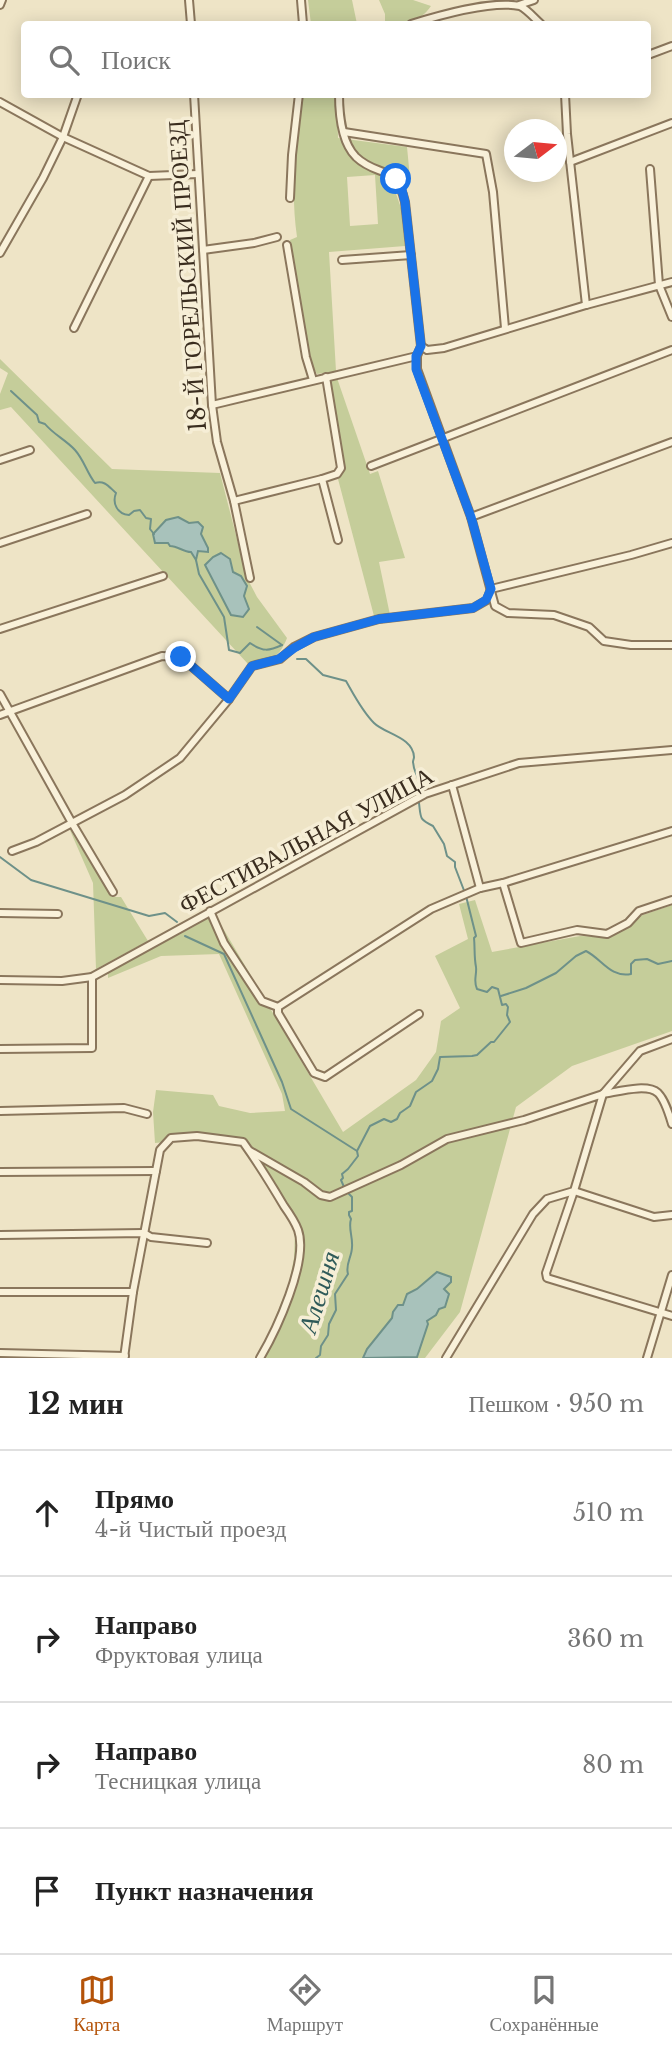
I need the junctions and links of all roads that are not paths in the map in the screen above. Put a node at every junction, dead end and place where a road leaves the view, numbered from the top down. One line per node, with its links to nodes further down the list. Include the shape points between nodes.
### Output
1 (2, 0): 5 (street)
2 (190, 0): 7 (street)
3 (301, 0): 8 (street)
4 (534, 0): 6 (street)
5 (0, 5)
6 (519, 5): 9 (street, via 491,0); 10 (street)
7 (191, 21)
8 (303, 21)
9 (421, 21)
10 (538, 21)
11 (672, 46): 12 (street)
12 (651, 54)
13 (77, 98): 21 (street)
14 (194, 98): 24 (street, 18-Й ГОРЕЛЬСКИЙ ПРОЕЗД)
15 (299, 98): 26 (street)
16 (340, 98): 20 (street)
17 (565, 98): 22 (street)
18 (0, 102): 21 (street)
19 (672, 123): 22 (street)
20 (344, 132): 31 (street, via 357,158 388,173 402,190); 38 (street, via 486,154)
21 (63, 136): 25 (street); 30 (street)
22 (570, 162): 35 (street)
23 (650, 169): 34 (street)
24 (198, 174): 25 (street); 29 (street, 18-Й ГОРЕЛЬСКИЙ ПРОЕЗД)
25 (149, 176): 37 (street)
26 (290, 198)
27 (277, 237): 29 (street)
28 (287, 245): 43 (street)
29 (203, 250): 44 (street, 18-Й ГОРЕЛЬСКИЙ ПРОЕЗД)
30 (0, 253)
31 (411, 255): 32 (street); 39 (street)
32 (342, 260)
33 (672, 282): 34 (street)
34 (659, 285): 35 (street); 36 (street)
35 (586, 305): 38 (street)
36 (672, 317)
37 (74, 328)
38 (505, 328): 39 (street, via 444,348)
39 (421, 346): 41 (street)
40 (672, 350): 45 (street)
41 (416, 356): 42 (street); 45 (street, via 416,369)
42 (326, 377): 43 (street); 50 (street, via 341,468)
43 (313, 380): 44 (street)
44 (212, 405): 51 (street, 18-Й ГОРЕЛЬСКИЙ ПРОЕЗД)
45 (442, 438): 49 (street); 53 (street)
46 (672, 442): 53 (street)
47 (30, 450): 48 (street)
48 (0, 460)
49 (371, 466)
50 (321, 479): 51 (street); 54 (street)
51 (234, 501): 58 (street, 18-Й ГОРЕЛЬСКИЙ ПРОЕЗД)
52 (87, 514): 56 (street)
53 (471, 517): 59 (street)
54 (338, 540)
55 (672, 543): 59 (street)
56 (0, 544)
57 (163, 576): 60 (street)
58 (250, 578)
59 (491, 589): 61 (street, via 495,607 508,613 554,615 589,627 604,642); 63 (street, via 486,600 473,608 379,619 314,637 279,659 252,666)
60 (0, 629)
61 (672, 645)
62 (0, 694): 64 (street)
63 (229, 699): 64 (street, via 181,657 162,656); 68 (street, via 180,758)
64 (9, 712): 65 (street); 68 (street)
65 (0, 715)
66 (672, 750): 67 (street, ФЕСТИВАЛЬНАЯ УЛИЦА, via 519,763)
67 (452, 785): 72 (street); 75 (street, ФЕСТИВАЛЬНАЯ УЛИЦА, via 425,794)
68 (72, 823): 70 (street); 73 (street)
69 (672, 831): 71 (street)
70 (12, 851)
71 (503, 883): 72 (street); 74 (street, via 521,943 577,930 607,933 628,923 639,911)
72 (480, 888): 80 (street, via 430,909)
73 (113, 892)
74 (672, 900)
75 (210, 911): 78 (street, ФЕСТИВАЛЬНАЯ УЛИЦА); 80 (street, via 224,943 262,1001)
76 (0, 913): 77 (street)
77 (58, 914)
78 (92, 977): 79 (street); 83 (street, via 92,1048)
79 (0, 980)
80 (278, 1007): 81 (street, via 314,1073 325,1077)
81 (419, 1014)
82 (672, 1039): 84 (street, via 640,1051)
83 (0, 1049)
84 (603, 1094): 87 (street, via 646,1088 658,1093); 88 (street, via 524,1121 447,1139 330,1197); 91 (street)
85 (0, 1111): 86 (street, via 124,1108)
86 (146, 1114)
87 (672, 1124)
88 (250, 1151): 89 (street, via 243,1142 171,1138 160,1150); 103 (street, via 299,1230 300,1252 292,1287)
89 (156, 1171): 90 (street); 93 (street)
90 (0, 1172)
91 (574, 1191): 92 (street, via 654,1217); 99 (street, via 547,1278); 104 (street, via 547,1199 533,1214)
92 (672, 1215)
93 (144, 1233): 94 (street); 95 (street); 98 (street)
94 (0, 1235)
95 (206, 1243)
96 (672, 1276): 99 (street)
97 (0, 1292): 98 (street)
98 (133, 1292): 102 (street)
99 (660, 1312): 100 (street); 105 (street)
100 (672, 1317)
101 (0, 1353): 102 (street)
102 (125, 1357)
103 (260, 1358)
104 (446, 1358)
105 (647, 1358)

